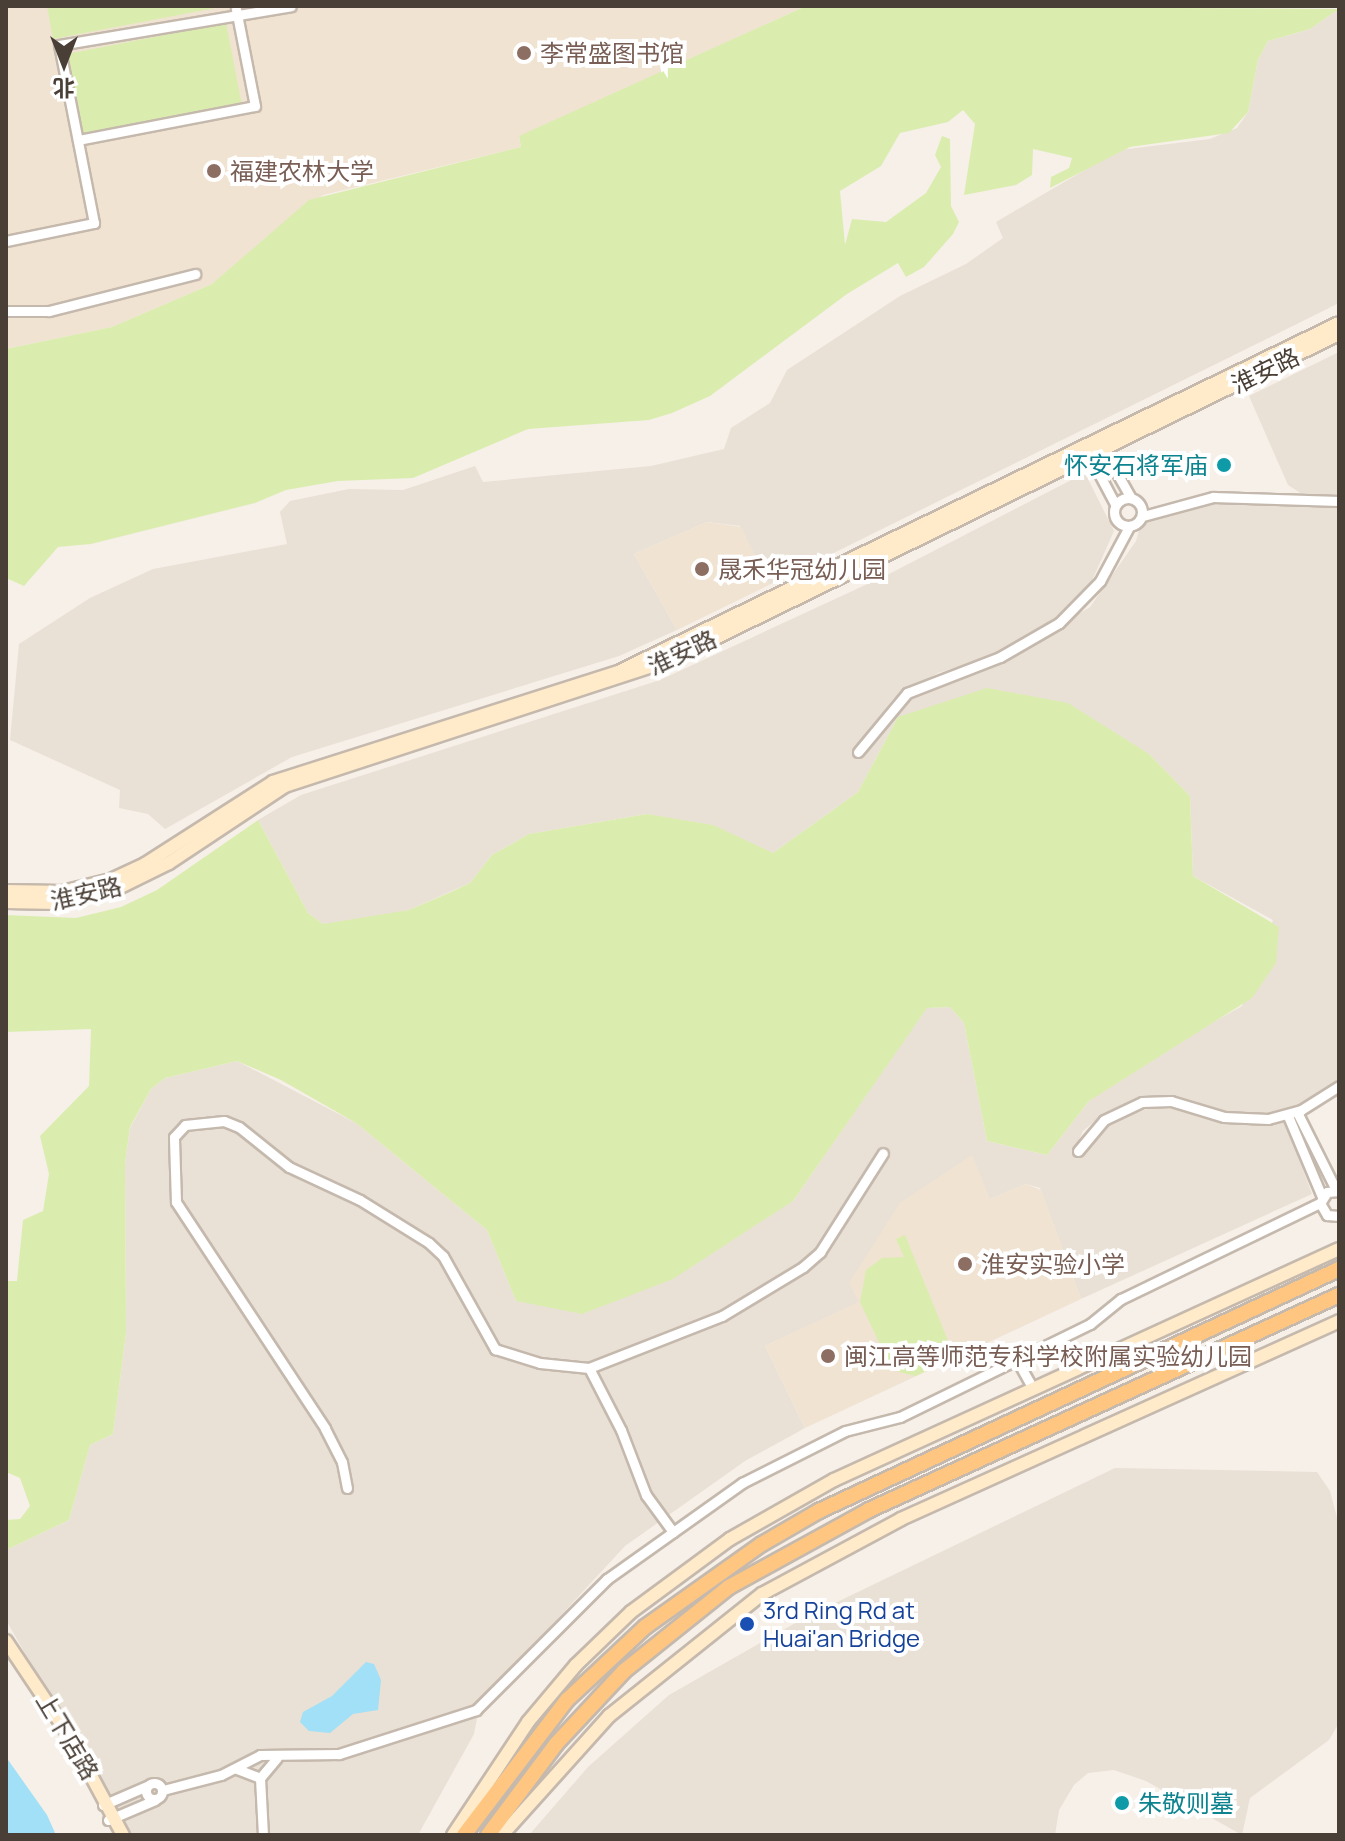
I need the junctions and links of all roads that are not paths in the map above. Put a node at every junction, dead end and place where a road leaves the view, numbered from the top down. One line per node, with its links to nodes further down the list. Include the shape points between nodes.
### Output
1 (291, 6): 2 (street, via 247,15)
2 (236, 9): 3 (street, via 59,45); 3 (street, via 255,106)
3 (78, 140): 4 (street, via 94,223)
4 (6, 241)
5 (195, 274): 6 (street, via 135,294 49,311)
6 (6, 311)
7 (1339, 323): 9 (main road, 淮安路)
8 (1339, 334): 9 (main road, 淮安路)
9 (1100, 444): 10 (main road, 淮安路); 11 (street)
10 (1087, 450): 13 (street); 17 (main road, 淮安路, via 618,672 273,782 130,873 62,892); 18 (main road, 淮安路, via 670,660 285,786 136,881 73,901)
11 (1131, 498): 13 (street); 14 (street, via 1139,502)
12 (1339, 501): 14 (street, via 1213,497)
13 (1115, 504): 15 (street, via 1116,520)
14 (1143, 516): 15 (street)
15 (1129, 527): 16 (street, via 1100,581 1059,623 1000,657 934,678 907,693)
16 (858, 752)
17 (6, 891)
18 (6, 902)
19 (1339, 1086): 20 (street)
20 (1292, 1114): 21 (street, via 1238,1119 1171,1101 1142,1102 1104,1120); 23 (street); 24 (street)
21 (1078, 1151)
22 (883, 1153): 31 (street, via 820,1252 803,1267 722,1316)
23 (1337, 1190): 24 (street)
24 (1321, 1200): 25 (street, via 1327,1215); 30 (street, via 1121,1299 1090,1324)
25 (1339, 1216)
26 (1339, 1249): 32 (main road)
27 (1339, 1269): 49 (highway, via 819,1511 762,1544 645,1627 567,1700)
28 (1339, 1295): 50 (highway, via 869,1510 729,1587 624,1671 556,1744)
29 (1339, 1321): 51 (main road, via 901,1519 781,1583 694,1644 609,1716)
30 (1017, 1360): 32 (street); 34 (street, via 900,1417 845,1431 791,1455)
31 (589, 1368): 33 (street, via 540,1363 495,1349 443,1256 429,1243 360,1200 289,1167 239,1127 224,1121 185,1125 174,1137 176,1202 325,1428 342,1462); 34 (street, via 646,1495)
32 (1033, 1389): 48 (main road, via 791,1502 670,1581 605,1635 549,1695)
33 (347, 1488)
34 (673, 1532): 37 (street, via 599,1586 482,1707 339,1754)
35 (6, 1641): 43 (main road, 上下店路, via 49,1701)
36 (6, 1648): 43 (main road, 上下店路)
37 (277, 1758): 38 (street, via 253,1757); 39 (street)
38 (237, 1769): 39 (street); 41 (street)
39 (260, 1778): 47 (street)
40 (147, 1786): 41 (street, via 155,1782); 42 (street, via 146,1794); 43 (street)
41 (163, 1790): 42 (street)
42 (155, 1800): 44 (street)
43 (104, 1805): 44 (main road, 上下店路)
44 (111, 1818): 45 (main road, 上下店路); 46 (main road, 上下店路)
45 (115, 1835)
46 (123, 1835)
47 (263, 1835)
48 (453, 1835)
49 (464, 1835)
50 (488, 1835)
51 (502, 1835)

